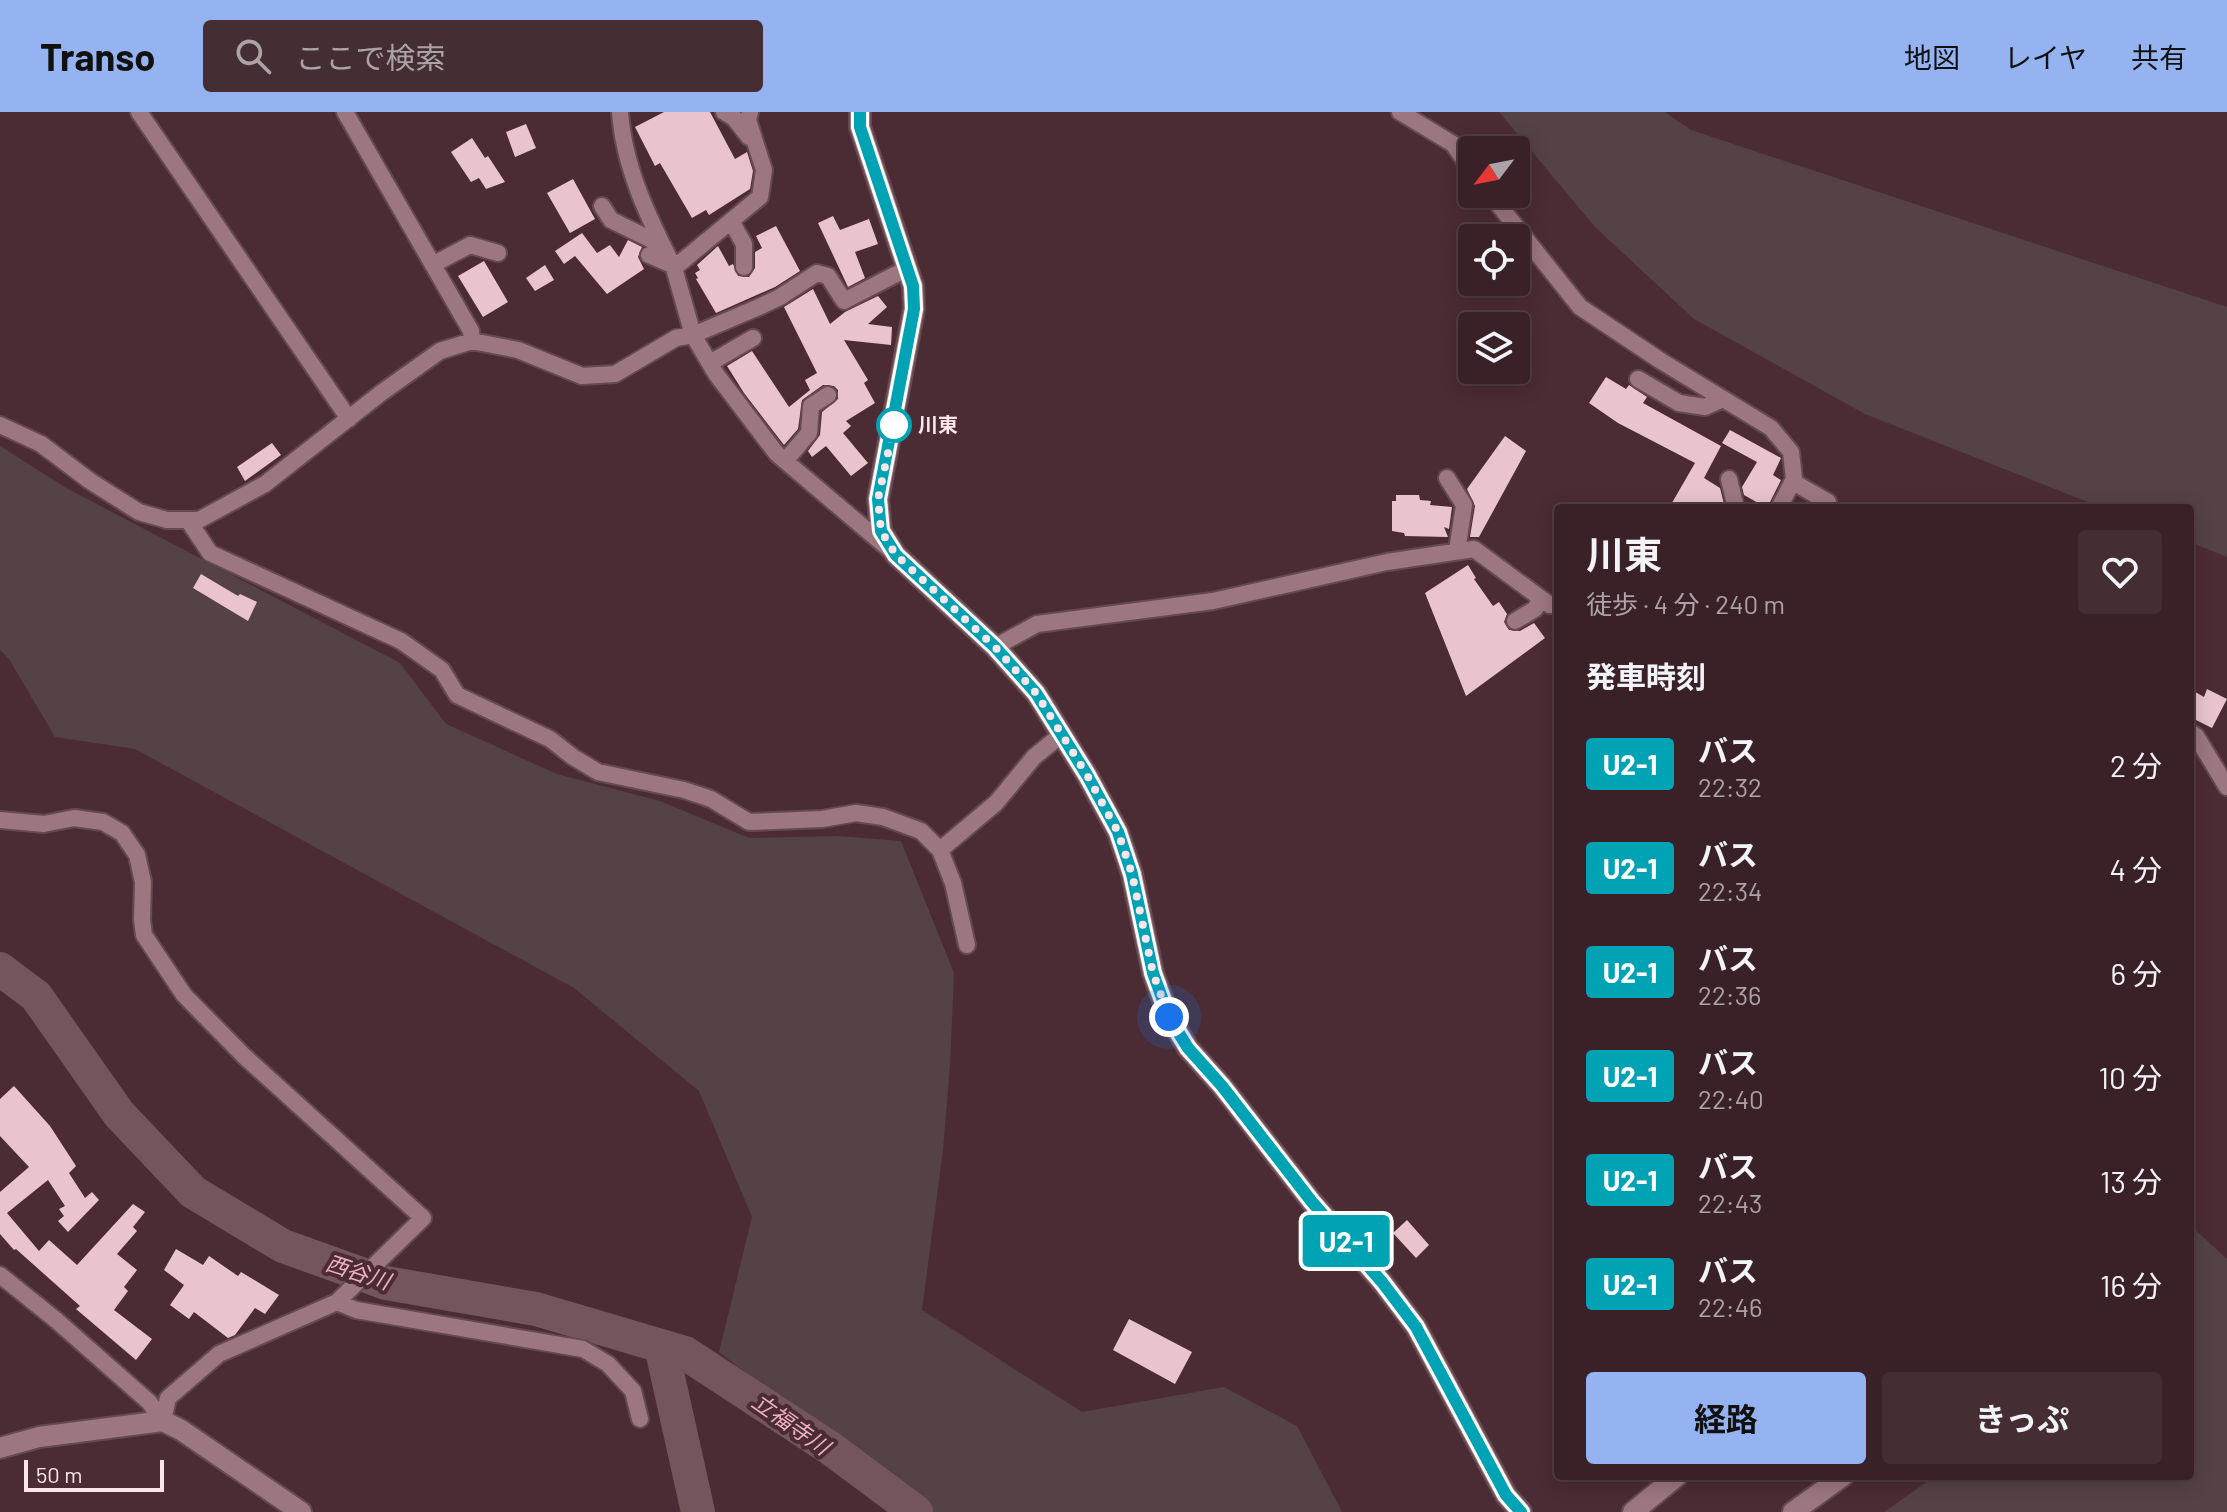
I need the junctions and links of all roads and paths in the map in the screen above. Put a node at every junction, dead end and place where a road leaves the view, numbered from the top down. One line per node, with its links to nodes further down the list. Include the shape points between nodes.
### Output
1 (139, 112): 26 (street)
2 (345, 112): 15 (street)
3 (620, 112): 13 (street, via 625,154)
4 (724, 112): 8 (street)
5 (750, 112): 8 (street)
6 (860, 112): 18 (street, via 860,127)
7 (1400, 112): 9 (street)
8 (755, 144): 12 (street, via 764,170 760,197)
9 (1458, 151)
10 (602, 206): 13 (street, via 611,220)
11 (1501, 208): 25 (street, via 1580,307)
12 (731, 221): 16 (street); 17 (street, via 744,244)
13 (656, 250): 16 (street)
14 (498, 253): 15 (street, via 470,245)
15 (434, 264): 21 (street)
16 (673, 266): 19 (street)
17 (744, 267)
18 (908, 268): 19 (street, via 844,301 828,276 817,273 780,297); 37 (street, via 914,309 878,499 881,531)
19 (693, 335): 21 (street, via 676,338 615,374 582,376 518,350); 22 (street)
20 (753, 338): 22 (street)
21 (472, 341): 26 (street, via 440,351)
22 (710, 363): 28 (street)
23 (1638, 379): 25 (street, via 1679,403 1705,407)
24 (828, 395): 28 (street, via 811,406 809,433)
25 (1723, 399): 31 (street, via 1771,428 1791,452)
26 (349, 419): 35 (street, via 265,484 199,520)
27 (0, 425): 35 (street, via 41,444 139,512)
28 (785, 461): 37 (street)
29 (1447, 478): 36 (street, via 1464,505)
30 (1729, 479): 33 (street)
31 (1793, 482): 32 (street); 34 (street)
32 (1828, 502)
33 (1735, 504)
34 (1781, 504)
35 (188, 520): 46 (street, via 210,553 401,641 442,670 457,695 550,739 598,772 684,790 749,822 856,813 883,817 921,831)
36 (1457, 551): 38 (street, via 1474,549); 41 (street, via 1213,601 1037,624)
37 (896, 555): 41 (street)
38 (1540, 599): 39 (street); 40 (street, via 1535,609)
39 (1554, 604)
40 (1515, 621)
41 (995, 647): 42 (street, via 1036,693)
42 (1062, 734): 46 (street, via 1034,757 996,803); 56 (street, via 1118,832 1169,1017 1188,1048 1416,1327 1506,1495)
43 (2194, 735): 44 (street)
44 (2227, 787)
45 (0, 820): 49 (street, via 44,824 74,818 103,822 122,833 137,855 143,882 144,935 184,995 423,1218)
46 (940, 850): 47 (street)
47 (967, 945)
48 (0, 1275): 51 (street, via 149,1402)
49 (337, 1302): 50 (street, via 356,1310 583,1349 608,1364 633,1391); 51 (street, via 219,1354 168,1398)
50 (640, 1419)
51 (163, 1421): 52 (street, via 39,1437); 55 (street)
52 (0, 1448)
53 (1672, 1480): 57 (street)
54 (1837, 1480): 58 (street)
55 (301, 1512)
56 (1521, 1512)
57 (1633, 1512)
58 (1793, 1512)

